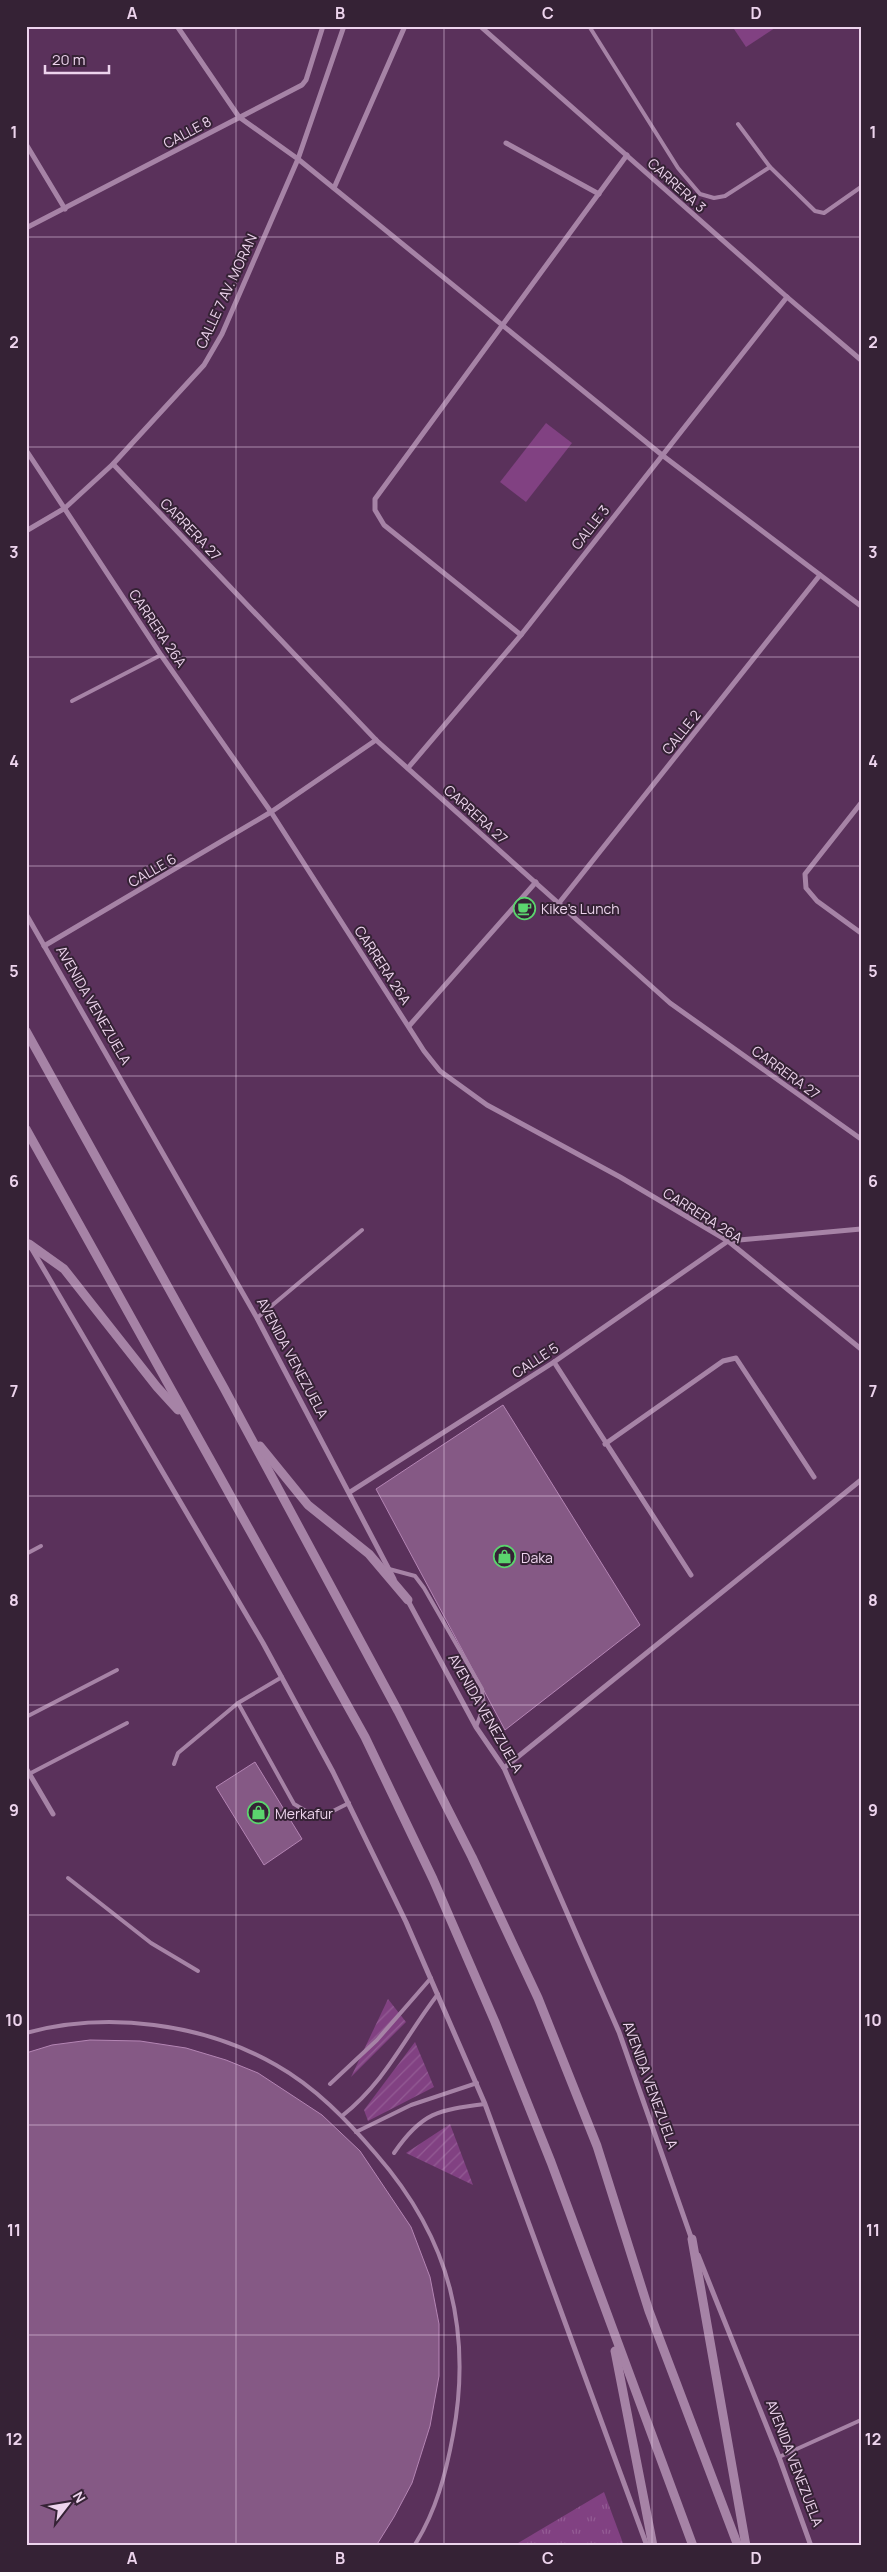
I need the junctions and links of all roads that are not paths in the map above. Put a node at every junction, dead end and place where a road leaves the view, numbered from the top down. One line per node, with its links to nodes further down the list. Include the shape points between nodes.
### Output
1 (177, 26): 7 (street)
2 (322, 26): 7 (street, CALLE 8, via 302,85)
3 (344, 26): 12 (street, CALLE 7 AV. MORAN)
4 (405, 26): 15 (street)
5 (480, 26): 11 (street, CARRERA 3)
6 (590, 26): 13 (lane, via 678,168 700,194 714,198 725,196)
7 (239, 117): 12 (street); 17 (street, CALLE 8)
8 (738, 124): 13 (lane)
9 (26, 144): 17 (street)
10 (506, 144): 16 (street)
11 (627, 155): 16 (street); 19 (street, CARRERA 3)
12 (298, 159): 15 (street); 24 (street, CALLE 7 AV. MORAN, via 222,334 204,365)
13 (770, 167): 14 (lane, via 815,212 824,213)
14 (861, 187)
15 (334, 188): 20 (street)
16 (599, 194): 20 (street)
17 (65, 209): 18 (street, CALLE 8)
18 (26, 228)
19 (786, 297): 21 (street, CARRERA 3); 23 (street, CALLE 3)
20 (503, 327): 23 (street); 29 (street, via 375,499 375,510 384,525)
21 (861, 360)
22 (26, 450): 25 (street, CARRERA 26A)
23 (662, 454): 27 (street); 29 (street, CALLE 3)
24 (113, 464): 25 (street, CALLE 7 AV. MORAN); 32 (street, CARRERA 27)
25 (65, 508): 26 (street, CALLE 7 AV. MORAN); 30 (street, CARRERA 26A)
26 (26, 531)
27 (820, 575): 28 (street); 37 (street, CALLE 2)
28 (861, 606)
29 (521, 634): 33 (street, CALLE 3)
30 (161, 655): 31 (lane); 35 (street, CARRERA 26A)
31 (72, 701)
32 (376, 740): 33 (street, CARRERA 27); 35 (street, CALLE 6)
33 (408, 768): 36 (street, CARRERA 27)
34 (861, 803): 39 (street, via 805,874 806,888 817,901)
35 (271, 812): 40 (street, CALLE 6); 41 (street, CARRERA 26A)
36 (536, 882): 37 (street, CARRERA 27); 41 (street)
37 (559, 903): 44 (street, CARRERA 27, via 670,1003)
38 (26, 914): 40 (street, AVENIDA VENEZUELA)
39 (861, 933)
40 (44, 946): 49 (street, AVENIDA VENEZUELA)
41 (409, 1026): 48 (street, CARRERA 26A, via 440,1071 487,1105 620,1177)
42 (26, 1030): 53 (street)
43 (26, 1129): 52 (street)
44 (861, 1139)
45 (861, 1229): 48 (street)
46 (362, 1230): 49 (lane)
47 (27, 1242): 52 (street, via 64,1269 157,1387); 64 (street)
48 (728, 1242): 50 (street, CARRERA 26A); 51 (street, CALLE 5)
49 (257, 1318): 57 (street, AVENIDA VENEZUELA)
50 (861, 1349)
51 (554, 1362): 54 (street); 57 (street, CALLE 5)
52 (189, 1421): 87 (street, via 365,1737 433,1879 551,2162)
53 (247, 1431): 62 (street, via 308,1505 368,1554); 94 (street, via 398,1711 538,1998 597,2146 649,2311)
54 (605, 1444): 55 (street, via 723,1361 736,1358); 61 (street)
55 (814, 1477)
56 (861, 1480): 71 (street)
57 (350, 1492): 60 (street, AVENIDA VENEZUELA)
58 (41, 1546): 59 (lane)
59 (26, 1554)
60 (388, 1569): 62 (street, AVENIDA VENEZUELA); 68 (lane, via 415,1576 482,1690 484,1706)
61 (691, 1576)
62 (408, 1600): 68 (street, AVENIDA VENEZUELA)
63 (117, 1670): 66 (lane)
64 (282, 1677): 65 (lane); 73 (street)
65 (238, 1703): 69 (lane, via 178,1753); 73 (lane, via 294,1804 311,1814 328,1814)
66 (26, 1717)
67 (127, 1723): 72 (lane)
68 (476, 1727): 71 (street, AVENIDA VENEZUELA)
69 (174, 1764)
70 (26, 1768): 72 (street)
71 (504, 1768): 86 (street, AVENIDA VENEZUELA, via 619,2032)
72 (29, 1774): 74 (street)
73 (348, 1803): 77 (street)
74 (53, 1814)
75 (68, 1878): 76 (lane, via 151,1943)
76 (198, 1971)
77 (431, 1978): 78 (street); 81 (lane, via 377,2040)
78 (438, 1994): 80 (street); 83 (lane, via 379,2082)
79 (26, 2033): 83 (lane, via 106,2023 163,2027 211,2038 277,2065)
80 (477, 2083): 82 (street); 84 (lane, via 411,2105)
81 (330, 2084)
82 (485, 2104): 85 (lane, via 450,2109 425,2118 409,2131); 91 (street)
83 (342, 2116): 84 (lane)
84 (356, 2132): 90 (lane, via 389,2168 420,2214 443,2265 455,2311 459,2367 455,2423 440,2488)
85 (394, 2153)
86 (692, 2239): 89 (street, AVENIDA VENEZUELA); 95 (street)
87 (610, 2327): 92 (street); 93 (street)
88 (861, 2420): 89 (lane)
89 (779, 2457): 96 (street, AVENIDA VENEZUELA)
90 (414, 2546)
91 (647, 2546)
92 (653, 2546)
93 (693, 2546)
94 (738, 2546)
95 (746, 2546)
96 (811, 2546)

